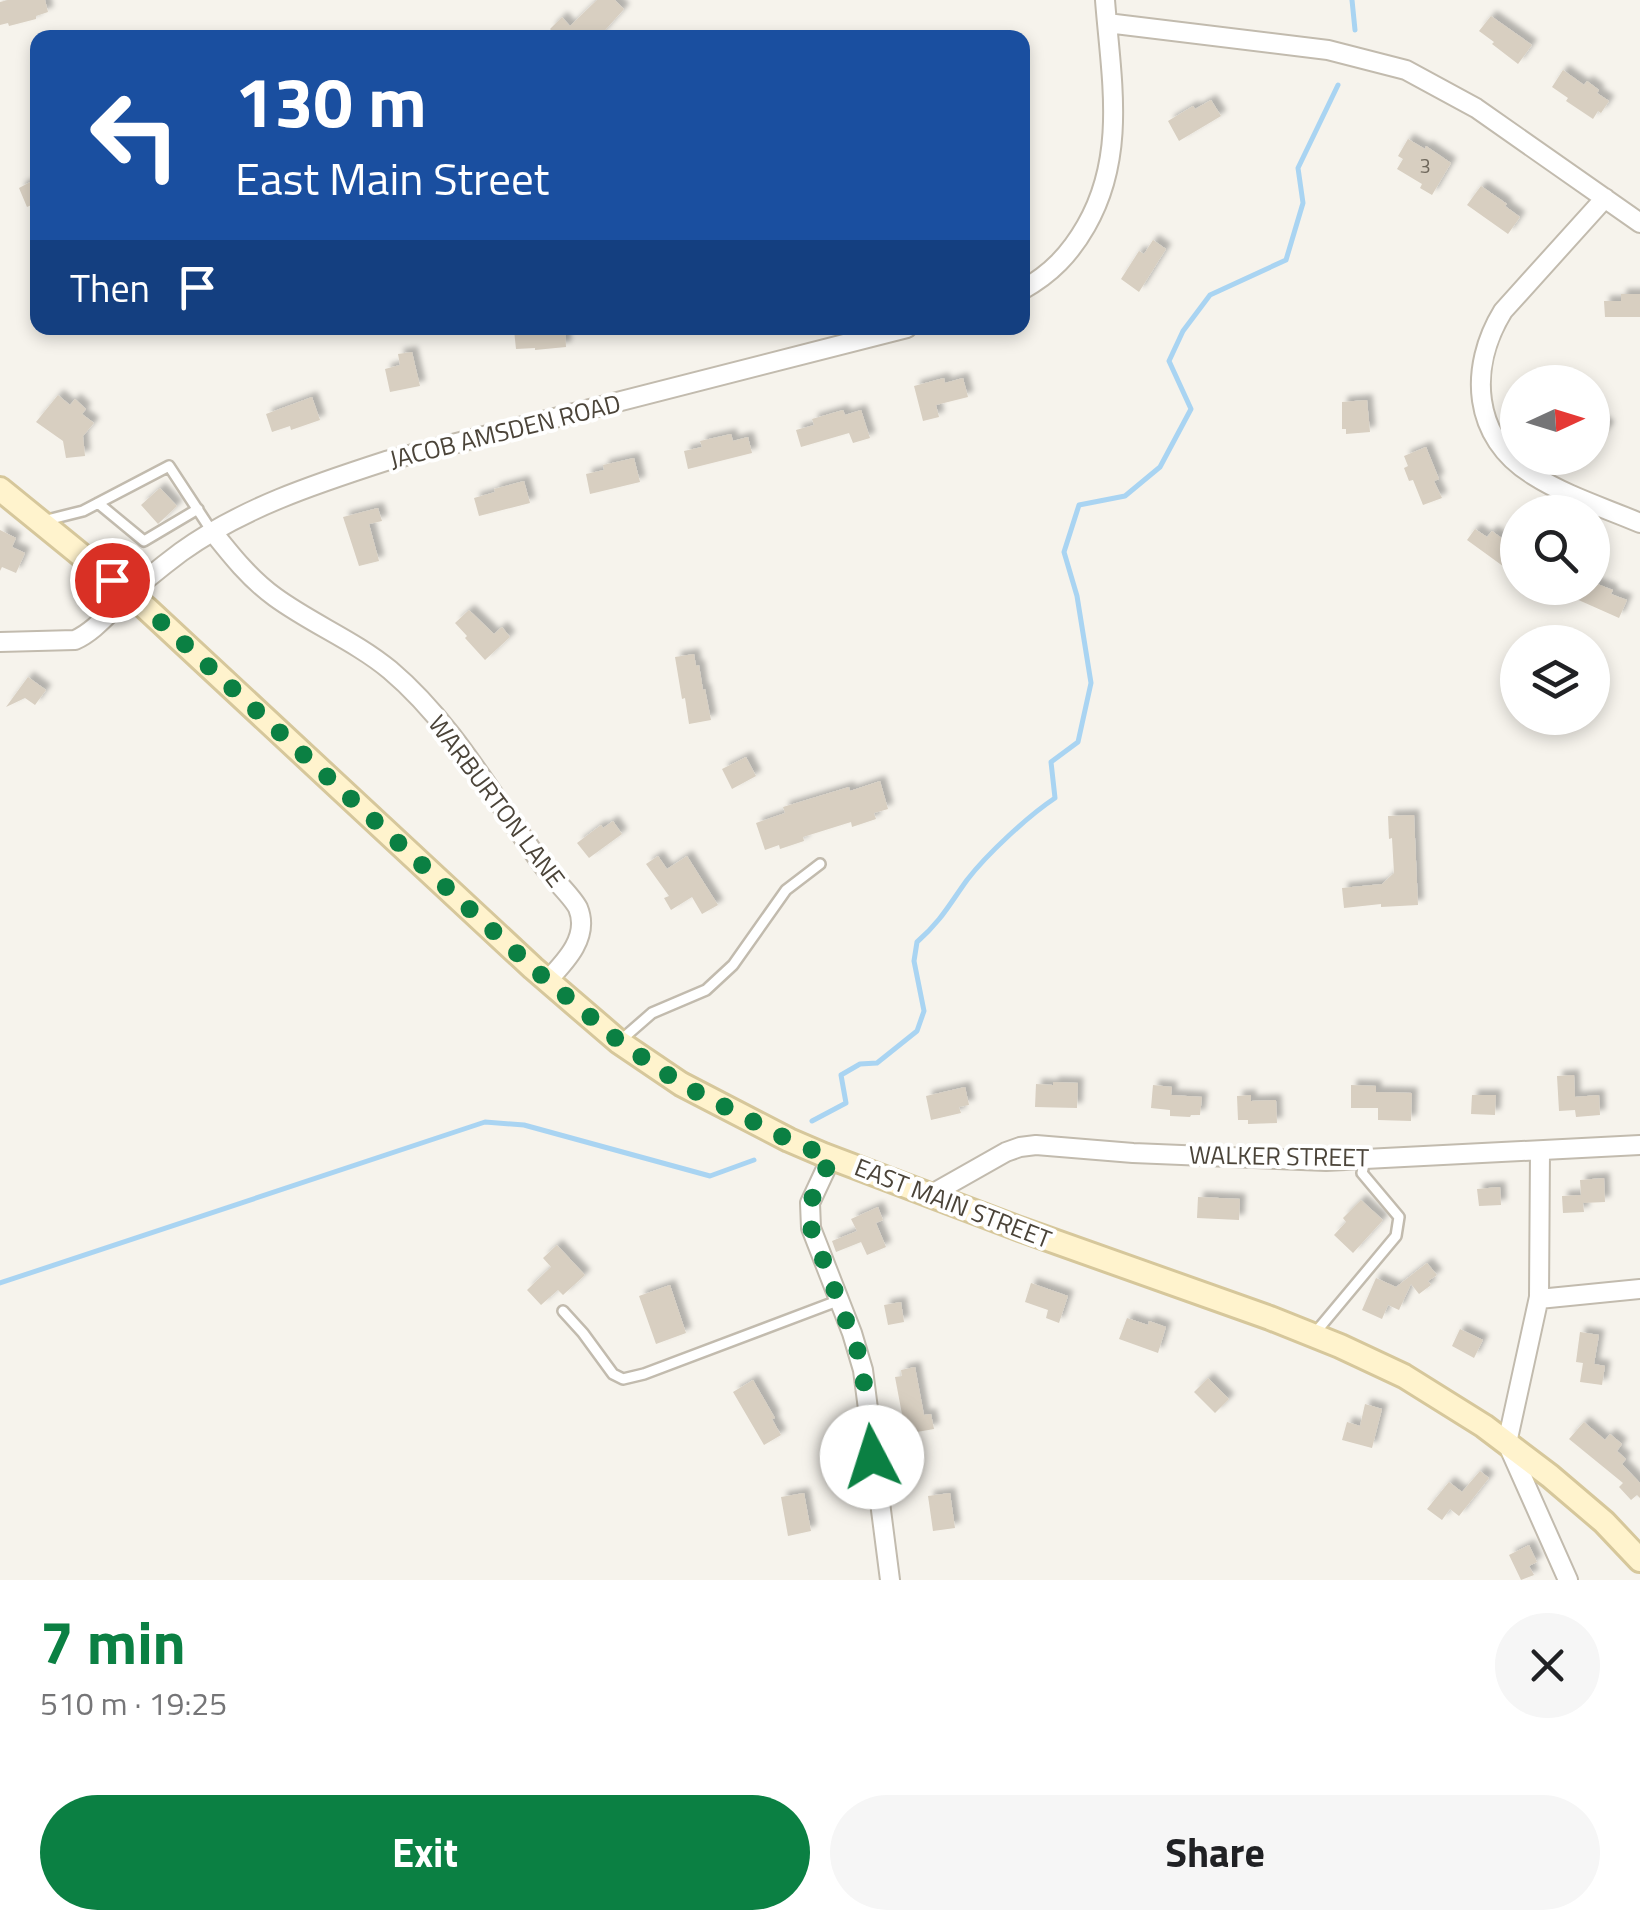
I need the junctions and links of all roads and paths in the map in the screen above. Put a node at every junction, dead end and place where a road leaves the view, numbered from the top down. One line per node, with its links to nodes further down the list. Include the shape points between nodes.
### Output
1 (1106, 0): 2 (street)
2 (1107, 24): 3 (street, via 1328,50 1406,70 1476,108); 5 (street, via 1114,128 1107,180 1068,256)
3 (1606, 198): 4 (street); 11 (street, via 1493,327 1481,362 1481,399 1504,450 1531,474)
4 (1640, 222)
5 (1030, 285)
6 (873, 335): 12 (street, JACOB AMSDEN ROAD, via 386,461)
7 (0, 489): 10 (main road, EAST MAIN STREET)
8 (98, 503): 9 (lane, via 144,541); 9 (lane, via 169,466); 10 (lane)
9 (198, 509): 12 (lane)
10 (41, 522): 13 (main road, EAST MAIN STREET)
11 (1640, 523)
12 (212, 532): 13 (street, JACOB AMSDEN ROAD); 16 (street, WARBURTON LANE, via 275,598 391,671 457,742 578,908 576,944)
13 (129, 594): 14 (street, JACOB AMSDEN ROAD, via 74,640); 16 (main road, EAST MAIN STREET)
14 (0, 642)
15 (820, 864): 17 (lane, via 786,890 733,965 706,990 652,1014)
16 (547, 981): 17 (main road, EAST MAIN STREET)
17 (620, 1042): 20 (main road, EAST MAIN STREET, via 681,1084)
18 (1640, 1145): 19 (street, WALKER STREET)
19 (1540, 1151): 21 (street, WALKER STREET); 24 (street)
20 (831, 1158): 22 (main road, EAST MAIN STREET); 25 (street, via 810,1203 811,1228)
21 (1364, 1160): 22 (street, WALKER STREET, via 1036,1146 1006,1152); 27 (lane, via 1362,1173 1399,1217 1396,1236)
22 (930, 1195): 27 (main road, EAST MAIN STREET)
23 (1640, 1288): 24 (street)
24 (1539, 1298): 28 (street)
25 (840, 1300): 26 (lane, via 623,1380); 30 (street, via 863,1370)
26 (563, 1312)
27 (1313, 1335): 28 (main road, EAST MAIN STREET, via 1404,1376)
28 (1506, 1443): 29 (main road, EAST MAIN STREET, via 1577,1498); 31 (street)
29 (1640, 1560)
30 (890, 1580)
31 (1568, 1580)

